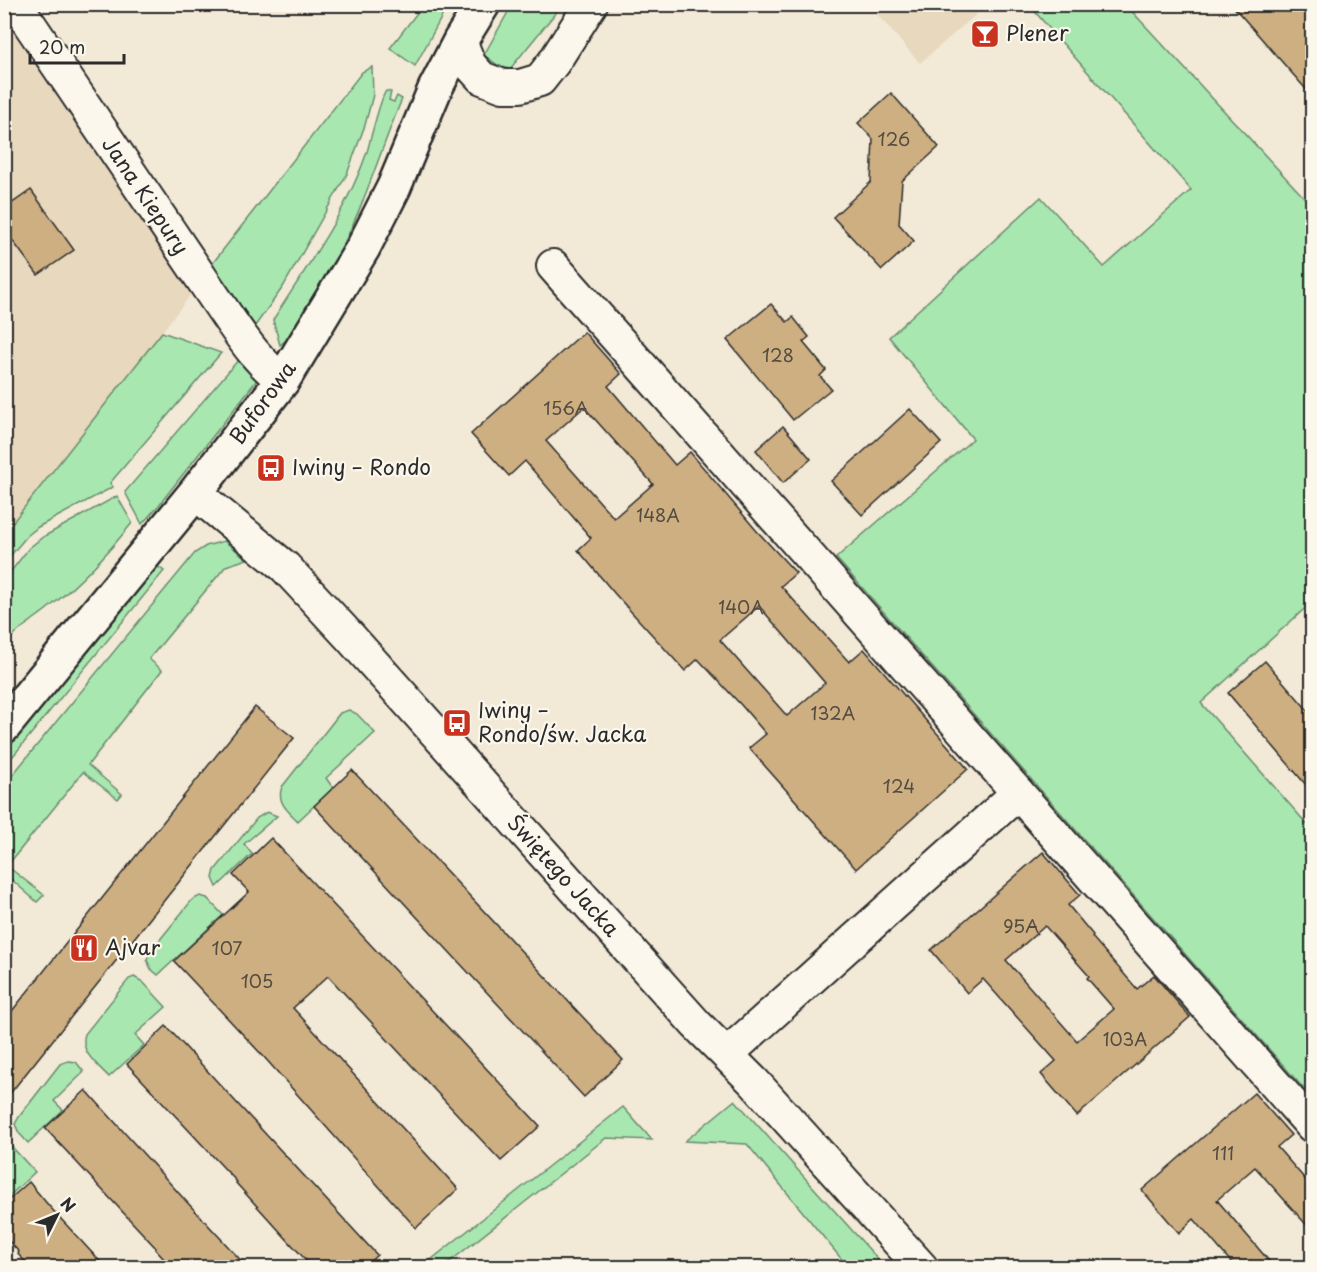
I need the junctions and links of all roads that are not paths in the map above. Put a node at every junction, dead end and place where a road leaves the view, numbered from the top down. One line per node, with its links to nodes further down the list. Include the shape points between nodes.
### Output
1 (16, 4): 6 (street, Jana Kiepury, via 226,316)
2 (483, 4): 4 (main road, Buforowa)
3 (591, 4): 4 (street, via 540,80 520,86 502,86 482,78 470,65)
4 (460, 41): 6 (main road, Buforowa, via 363,249)
5 (553, 266): 9 (street)
6 (283, 380): 7 (main road, Buforowa)
7 (195, 493): 8 (main road, Buforowa); 10 (street, Świętego Jacka, via 293,576)
8 (4, 726)
9 (1018, 793): 10 (street); 11 (street)
10 (727, 1054): 12 (street, Świętego Jacka)
11 (1312, 1126)
12 (922, 1268)

